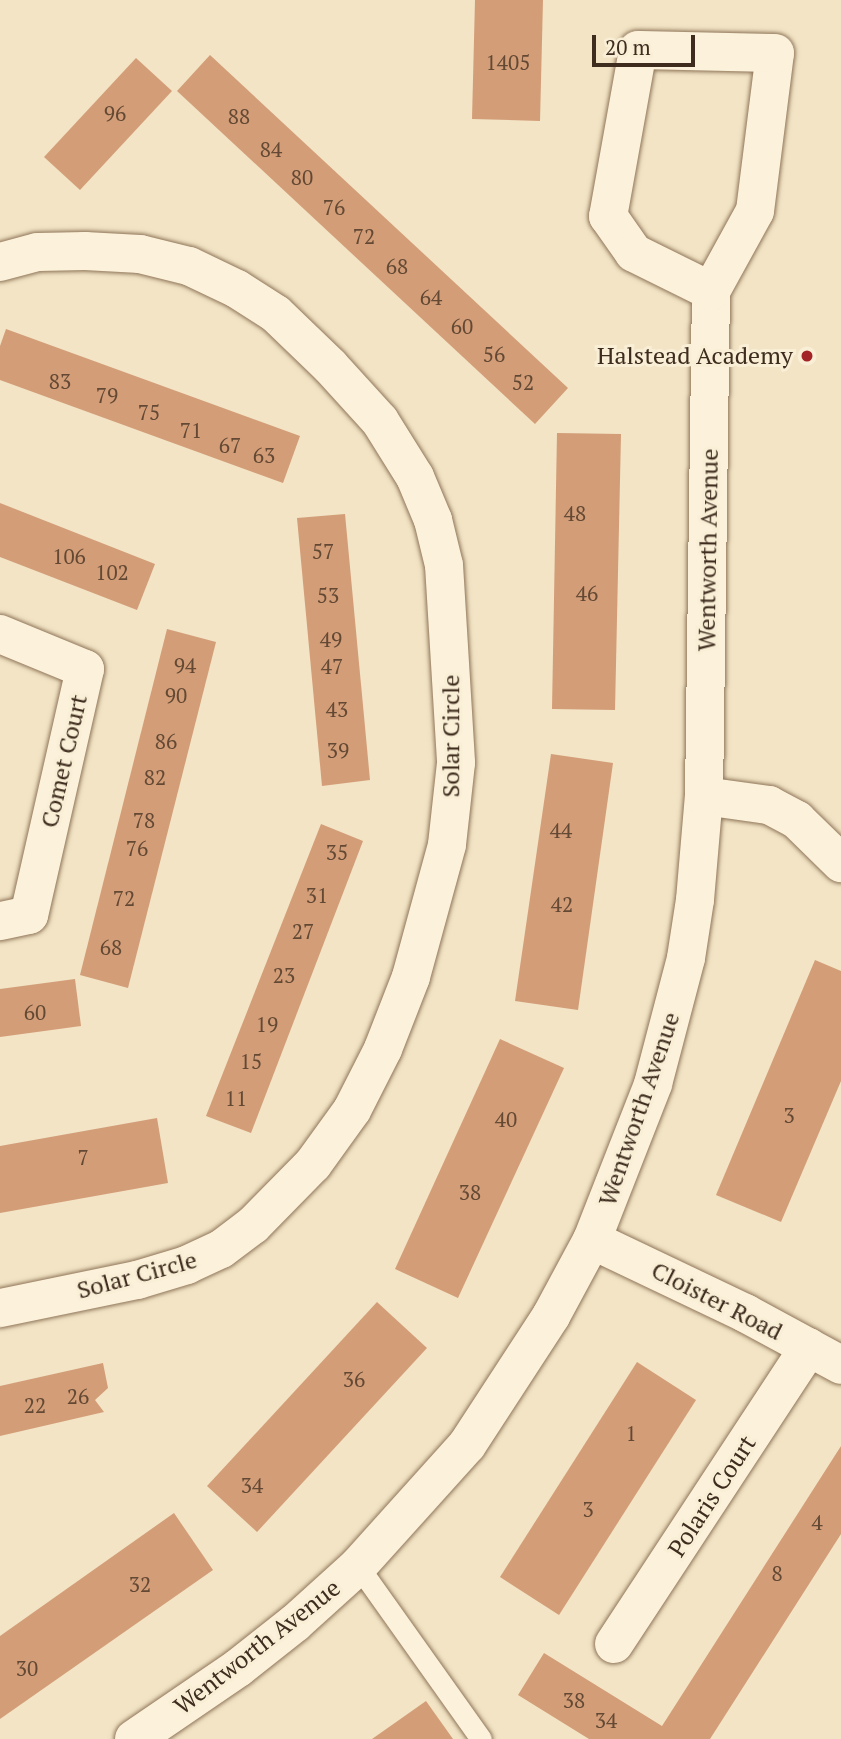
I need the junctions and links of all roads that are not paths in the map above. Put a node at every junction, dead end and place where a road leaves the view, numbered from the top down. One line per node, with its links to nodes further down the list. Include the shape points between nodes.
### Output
1 (0, 262): 8 (street, Solar Circle, via 38,252 85,251 140,254 189,266 276,314 330,366 380,421 415,477 433,520 444,565 456,763 447,845 411,978 358,1098 313,1164 253,1225 221,1249 187,1265)
2 (711, 291): 2 (street, Wentworth Avenue, via 634,253 608,216 638,50 775,53 755,211); 4 (street, Wentworth Avenue)
3 (0, 634): 6 (street, Comet Court, via 85,669 29,915)
4 (704, 796): 5 (street, via 769,805 797,820); 7 (street, Wentworth Avenue, via 695,900 672,1018 648,1097)
5 (841, 863)
6 (0, 921)
7 (592, 1240): 9 (street, Cloister Road); 10 (street, Wentworth Avenue, via 551,1316 467,1444)
8 (0, 1308)
9 (825, 1356): 11 (street, Polaris Court)
10 (358, 1566): 12 (street, Wentworth Avenue, via 238,1668); 13 (lane)
11 (614, 1644)
12 (134, 1739)
13 (481, 1739)

